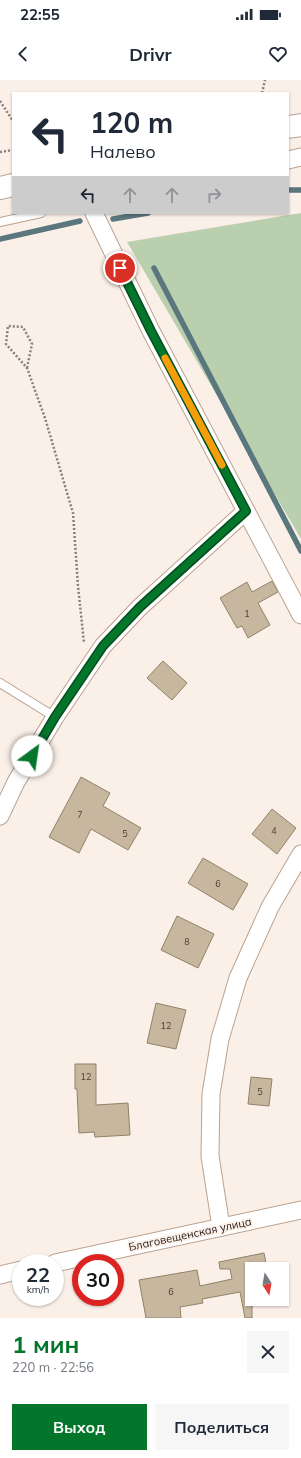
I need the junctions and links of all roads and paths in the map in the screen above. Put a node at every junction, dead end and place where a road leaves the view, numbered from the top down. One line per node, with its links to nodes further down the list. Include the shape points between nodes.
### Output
1 (265, 80): 2 (path)
2 (262, 92)
3 (0, 101): 4 (path)
4 (12, 119)
5 (301, 125): 6 (main road)
6 (289, 127)
7 (12, 150): 8 (path)
8 (0, 152)
9 (301, 157): 10 (street)
10 (289, 160)
11 (12, 185): 12 (main road)
12 (0, 188)
13 (36, 214): 15 (lane)
14 (94, 214): 17 (street, via 151,331)
15 (0, 222)
16 (27, 368): 16 (path, via 6,344 8,326 23,327 32,344); 19 (path, via 45,418 73,513)
17 (246, 511): 18 (street); 19 (street, via 140,607 103,646)
18 (301, 614)
19 (87, 669): 21 (street)
20 (0, 683): 21 (lane)
21 (55, 717): 22 (street, via 16,782)
22 (0, 816)
23 (301, 854): 25 (street, via 270,907 238,978 220,1039 211,1094 210,1156)
24 (301, 1210): 25 (street, Благовещенская улица)
25 (221, 1227): 26 (street, Благовещенская улица)
26 (64, 1261)
27 (12, 1272): 28 (street)
28 (0, 1275)

